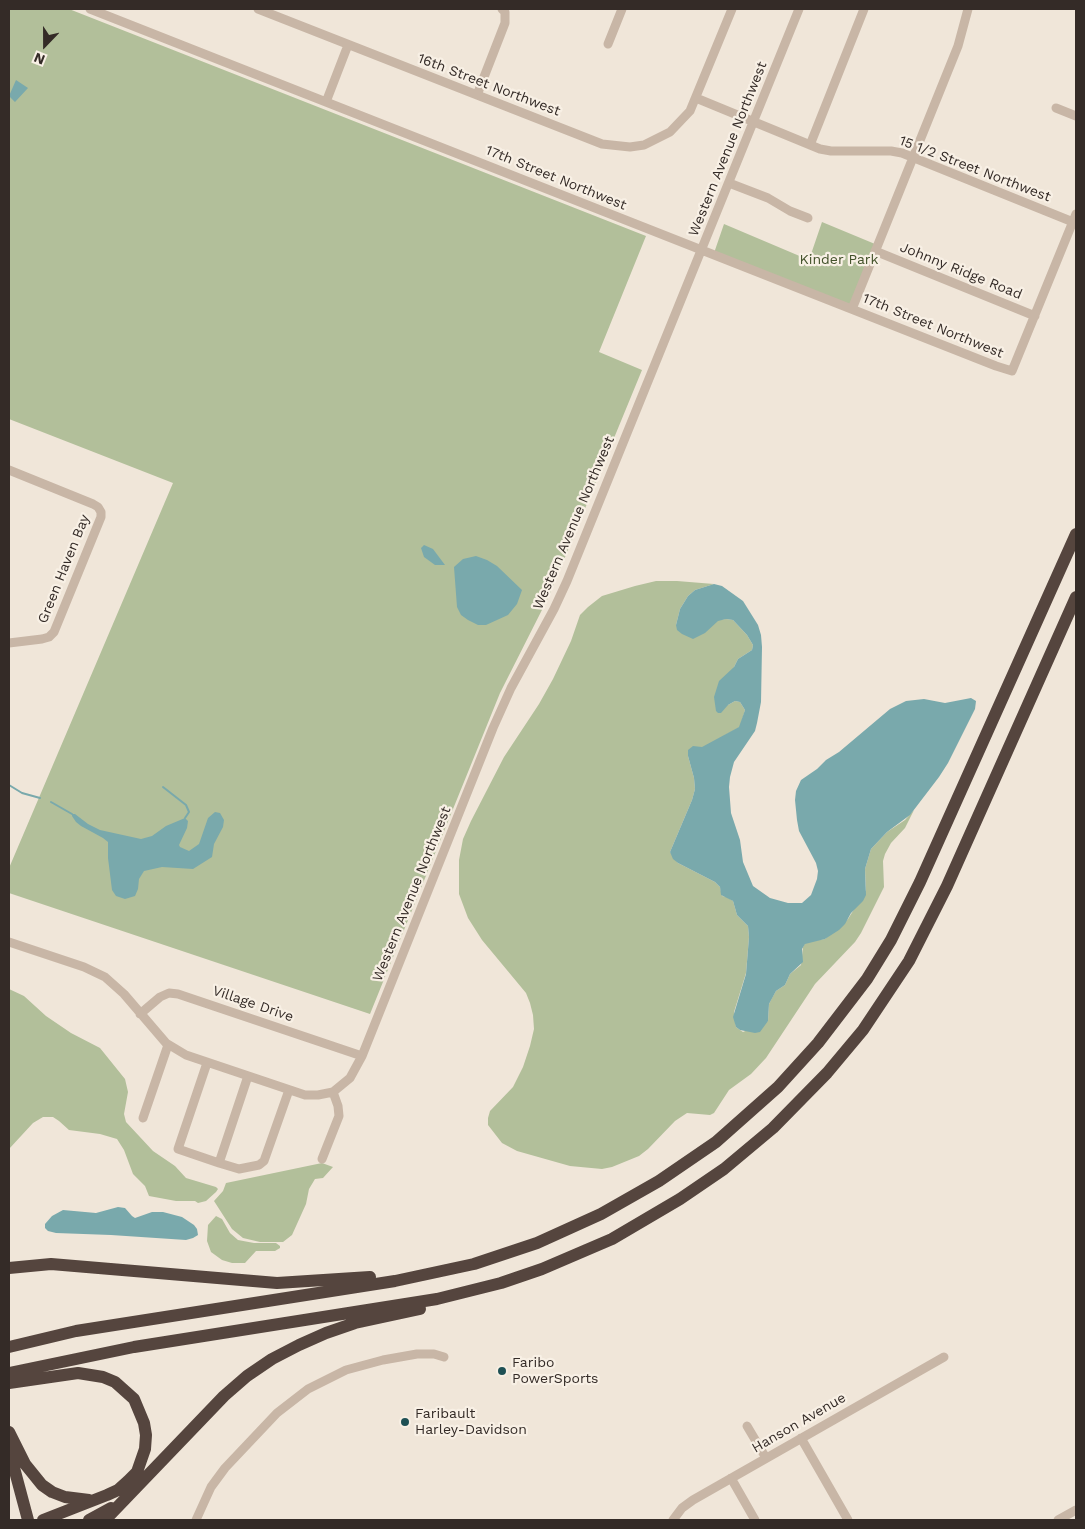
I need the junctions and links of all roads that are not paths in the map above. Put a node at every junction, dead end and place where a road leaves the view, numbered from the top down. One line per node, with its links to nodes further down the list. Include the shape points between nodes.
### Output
1 (90, 9): 13 (street, 17th Street Northwest)
2 (258, 9): 10 (street, 16th Street Northwest)
3 (622, 9): 9 (street)
4 (732, 9): 12 (street, 16th Street Northwest)
5 (799, 9): 16 (street, Western Avenue Northwest)
6 (864, 9): 17 (street)
7 (968, 9): 18 (street, via 958,46)
8 (504, 11): 11 (street, via 505,23)
9 (608, 44)
10 (348, 46): 11 (street, 16th Street Northwest); 13 (street)
11 (477, 95): 12 (street, 16th Street Northwest, via 615,147 644,145 670,132 690,111)
12 (696, 98): 16 (street, 15 1/2 Street Northwest)
13 (326, 102): 22 (street, 17th Street Northwest)
14 (1056, 108): 15 (street)
15 (1076, 116)
16 (753, 122): 17 (street, 15 1/2 Street Northwest); 19 (street, Western Avenue Northwest)
17 (810, 145): 18 (street, 15 1/2 Street Northwest, via 831,151 891,151)
18 (913, 157): 21 (street, 15 1/2 Street Northwest); 23 (street)
19 (729, 183): 20 (street); 22 (street, Western Avenue Northwest)
20 (808, 218)
21 (1075, 218): 25 (street)
22 (702, 250): 24 (street, 17th Street Northwest); 33 (street, Western Avenue Northwest, via 567,581 493,728)
23 (875, 251): 24 (street); 25 (street, Johnny Ridge Road)
24 (852, 309): 25 (street, 17th Street Northwest, via 1012,371)
25 (1036, 316)
26 (9, 470): 29 (street, Green Haven Bay, via 93,504 101,512 54,632 42,639)
27 (1076, 534): 42 (highway, via 910,904 866,979 818,1043 739,1123 698,1156 659,1181 568,1230 502,1255)
28 (1076, 597): 43 (highway, via 936,911 894,984 846,1052 773,1128 724,1169 612,1239)
29 (9, 643)
30 (9, 942): 31 (street, via 99,974 117,986)
31 (140, 1014): 32 (street); 33 (street, Village Drive, via 160,996 178,994)
32 (168, 1045): 34 (street, via 180,1053); 38 (street)
33 (362, 1056): 37 (street, Western Avenue Northwest, via 350,1078)
34 (207, 1062): 35 (street); 40 (street, via 178,1150)
35 (248, 1076): 36 (street); 40 (street)
36 (289, 1090): 37 (street, via 310,1095); 40 (street, via 264,1161 239,1169)
37 (333, 1092): 39 (street, via 339,1116)
38 (143, 1118)
39 (322, 1159)
40 (219, 1164)
41 (9, 1268): 42 (highway, via 70,1265 277,1283)
42 (452, 1269): 44 (highway, via 85,1330)
43 (542, 1269): 47 (highway, via 437,1299 134,1347); 56 (highway, via 465,1298 355,1323 285,1352 247,1376 224,1396)
44 (12, 1346)
45 (944, 1356): 48 (street, Hanson Avenue)
46 (444, 1357): 63 (street, via 417,1354 382,1360 346,1370 308,1389 277,1413 225,1468 211,1487)
47 (13, 1377): 57 (highway, via 91,1373 115,1382 134,1399 146,1435 142,1460 128,1481)
48 (873, 1397): 49 (street); 52 (street, Hanson Avenue)
49 (878, 1406)
50 (747, 1426): 54 (street)
51 (9, 1432): 57 (highway, via 33,1475 52,1492 77,1500)
52 (801, 1438): 54 (street, Hanson Avenue); 66 (street)
53 (9, 1449): 59 (highway)
54 (766, 1458): 55 (street, Hanson Avenue)
55 (731, 1478): 64 (street, Hanson Avenue, via 687,1503); 65 (street)
56 (129, 1494): 61 (highway); 62 (highway)
57 (103, 1497): 60 (highway)
58 (1076, 1510): 67 (street)
59 (28, 1520)
60 (43, 1520)
61 (89, 1520)
62 (105, 1520)
63 (196, 1520)
64 (673, 1520)
65 (755, 1520)
66 (848, 1520)
67 (1058, 1520)

